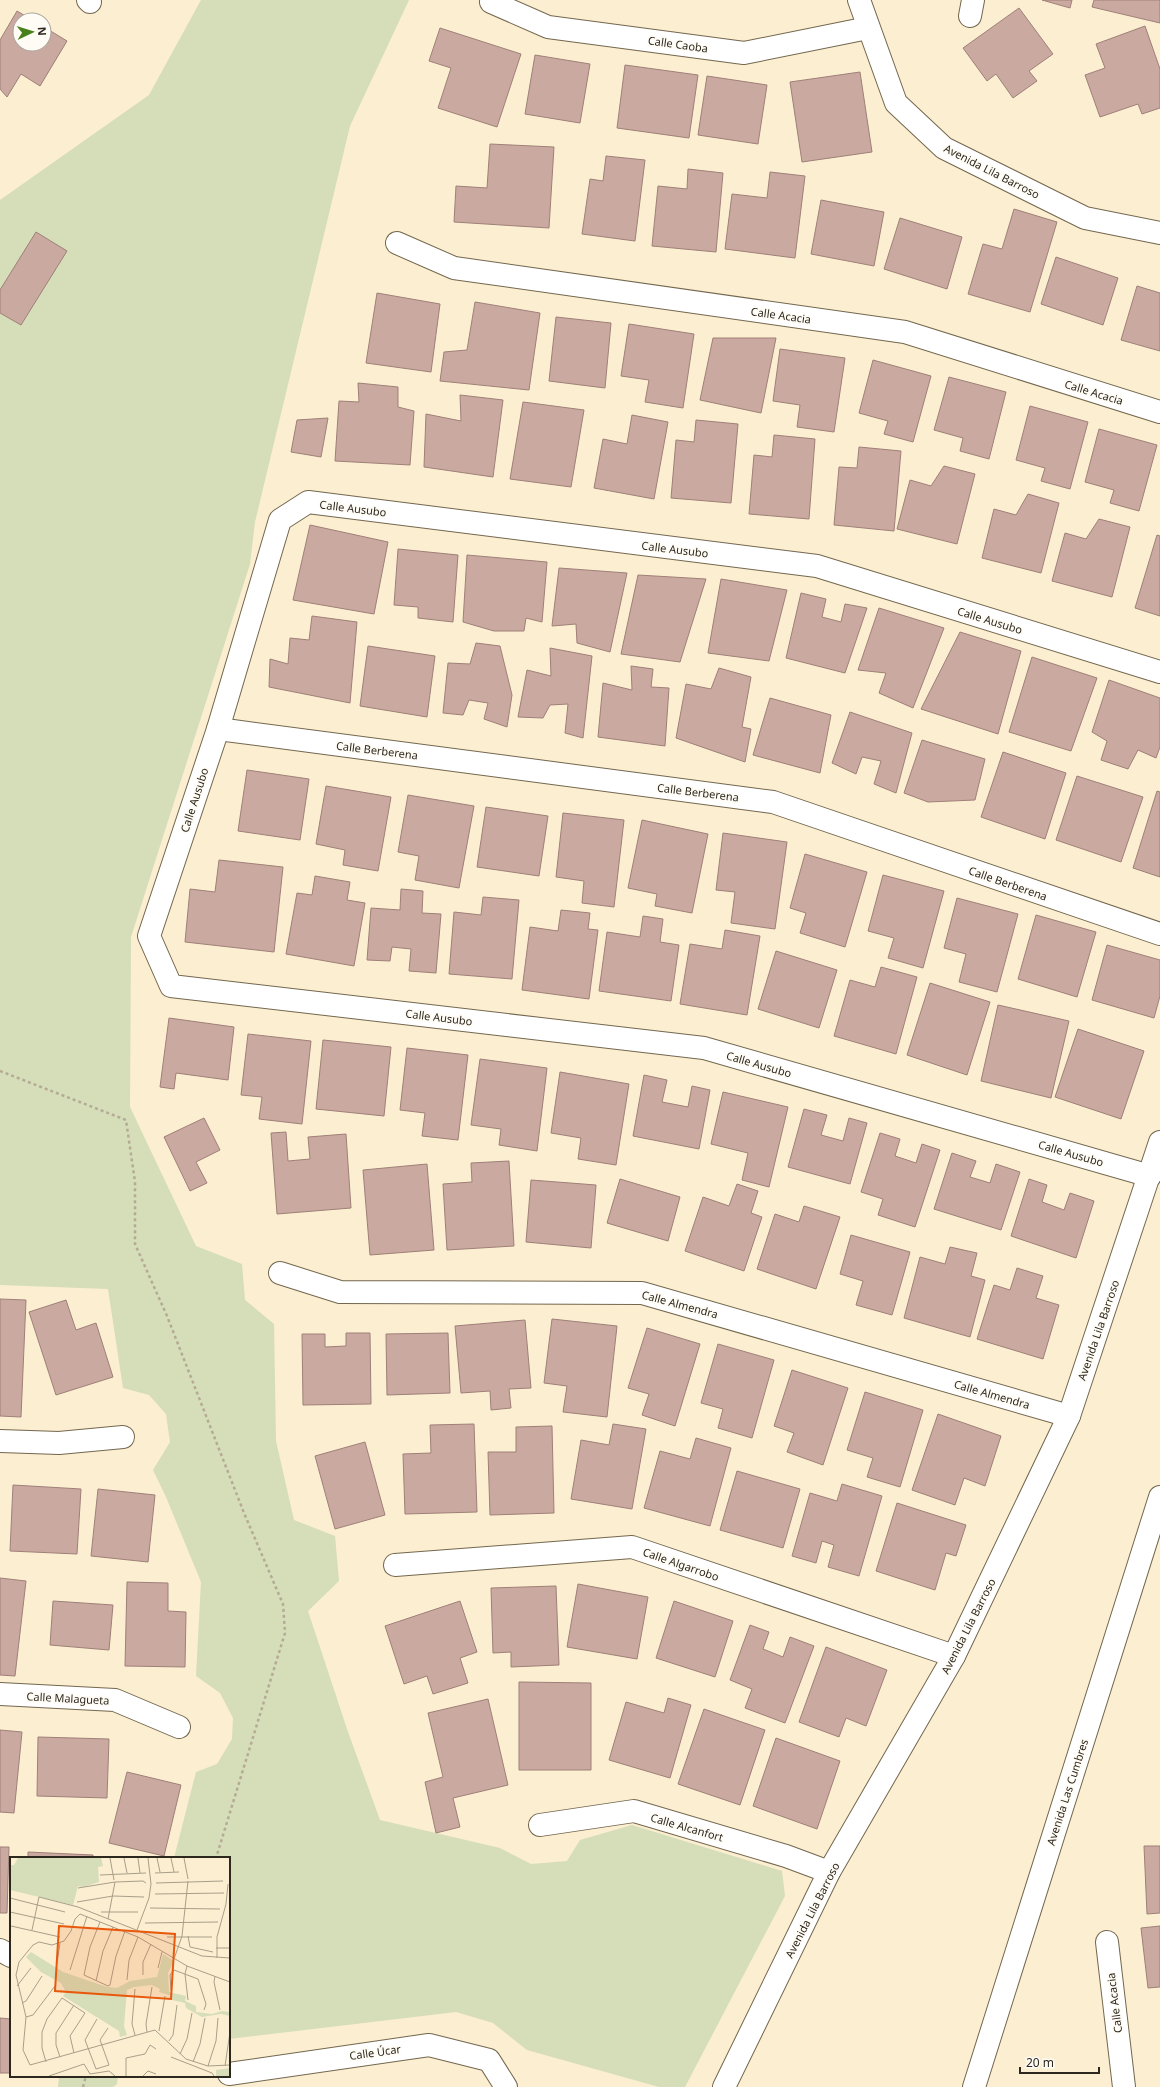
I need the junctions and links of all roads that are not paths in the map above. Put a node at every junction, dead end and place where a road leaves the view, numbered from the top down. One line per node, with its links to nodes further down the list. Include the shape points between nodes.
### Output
1 (859, 0): 3 (street, Avenida Lila Barroso)
2 (491, 2): 3 (street, Calle Caoba, via 548,27 744,53)
3 (868, 28): 4 (street, Avenida Lila Barroso, via 896,103 944,148 1085,218)
4 (1160, 234)
5 (397, 243): 6 (street, Calle Acacia, via 454,268 905,332)
6 (1160, 412)
7 (1160, 672): 8 (street, Calle Ausubo, via 817,566 308,502 280,520)
8 (218, 729): 9 (street, Calle Berberena, via 773,802); 11 (street, Calle Ausubo, via 149,936 171,986 704,1048)
9 (1160, 934)
10 (1160, 1142): 11 (street, Avenida Lila Barroso)
11 (1150, 1176): 13 (street, Avenida Lila Barroso)
12 (280, 1273): 13 (street, Calle Almendra, via 340,1292 642,1293)
13 (1069, 1416): 18 (street, Avenida Lila Barroso)
14 (123, 1437): 15 (street, via 59,1443)
15 (0, 1441)
16 (1160, 1497): 29 (street, Avenida Las Cumbres)
17 (395, 1565): 18 (street, Calle Algarrobo, via 632,1547)
18 (954, 1656): 22 (street, Avenida Lila Barroso)
19 (0, 1694): 20 (street, Calle Malagueta, via 115,1700)
20 (179, 1727)
21 (540, 1825): 22 (street, Calle Alcanfort, via 634,1811 786,1856)
22 (829, 1872): 28 (street, Avenida Lila Barroso)
23 (1107, 1942): 30 (street, Calle Acacia)
24 (0, 1950): 25 (street)
25 (10, 1955)
26 (230, 2074): 27 (street, Calle Úcar, via 429,2045 489,2060)
27 (506, 2087)
28 (724, 2087)
29 (974, 2087)
30 (1124, 2087)

